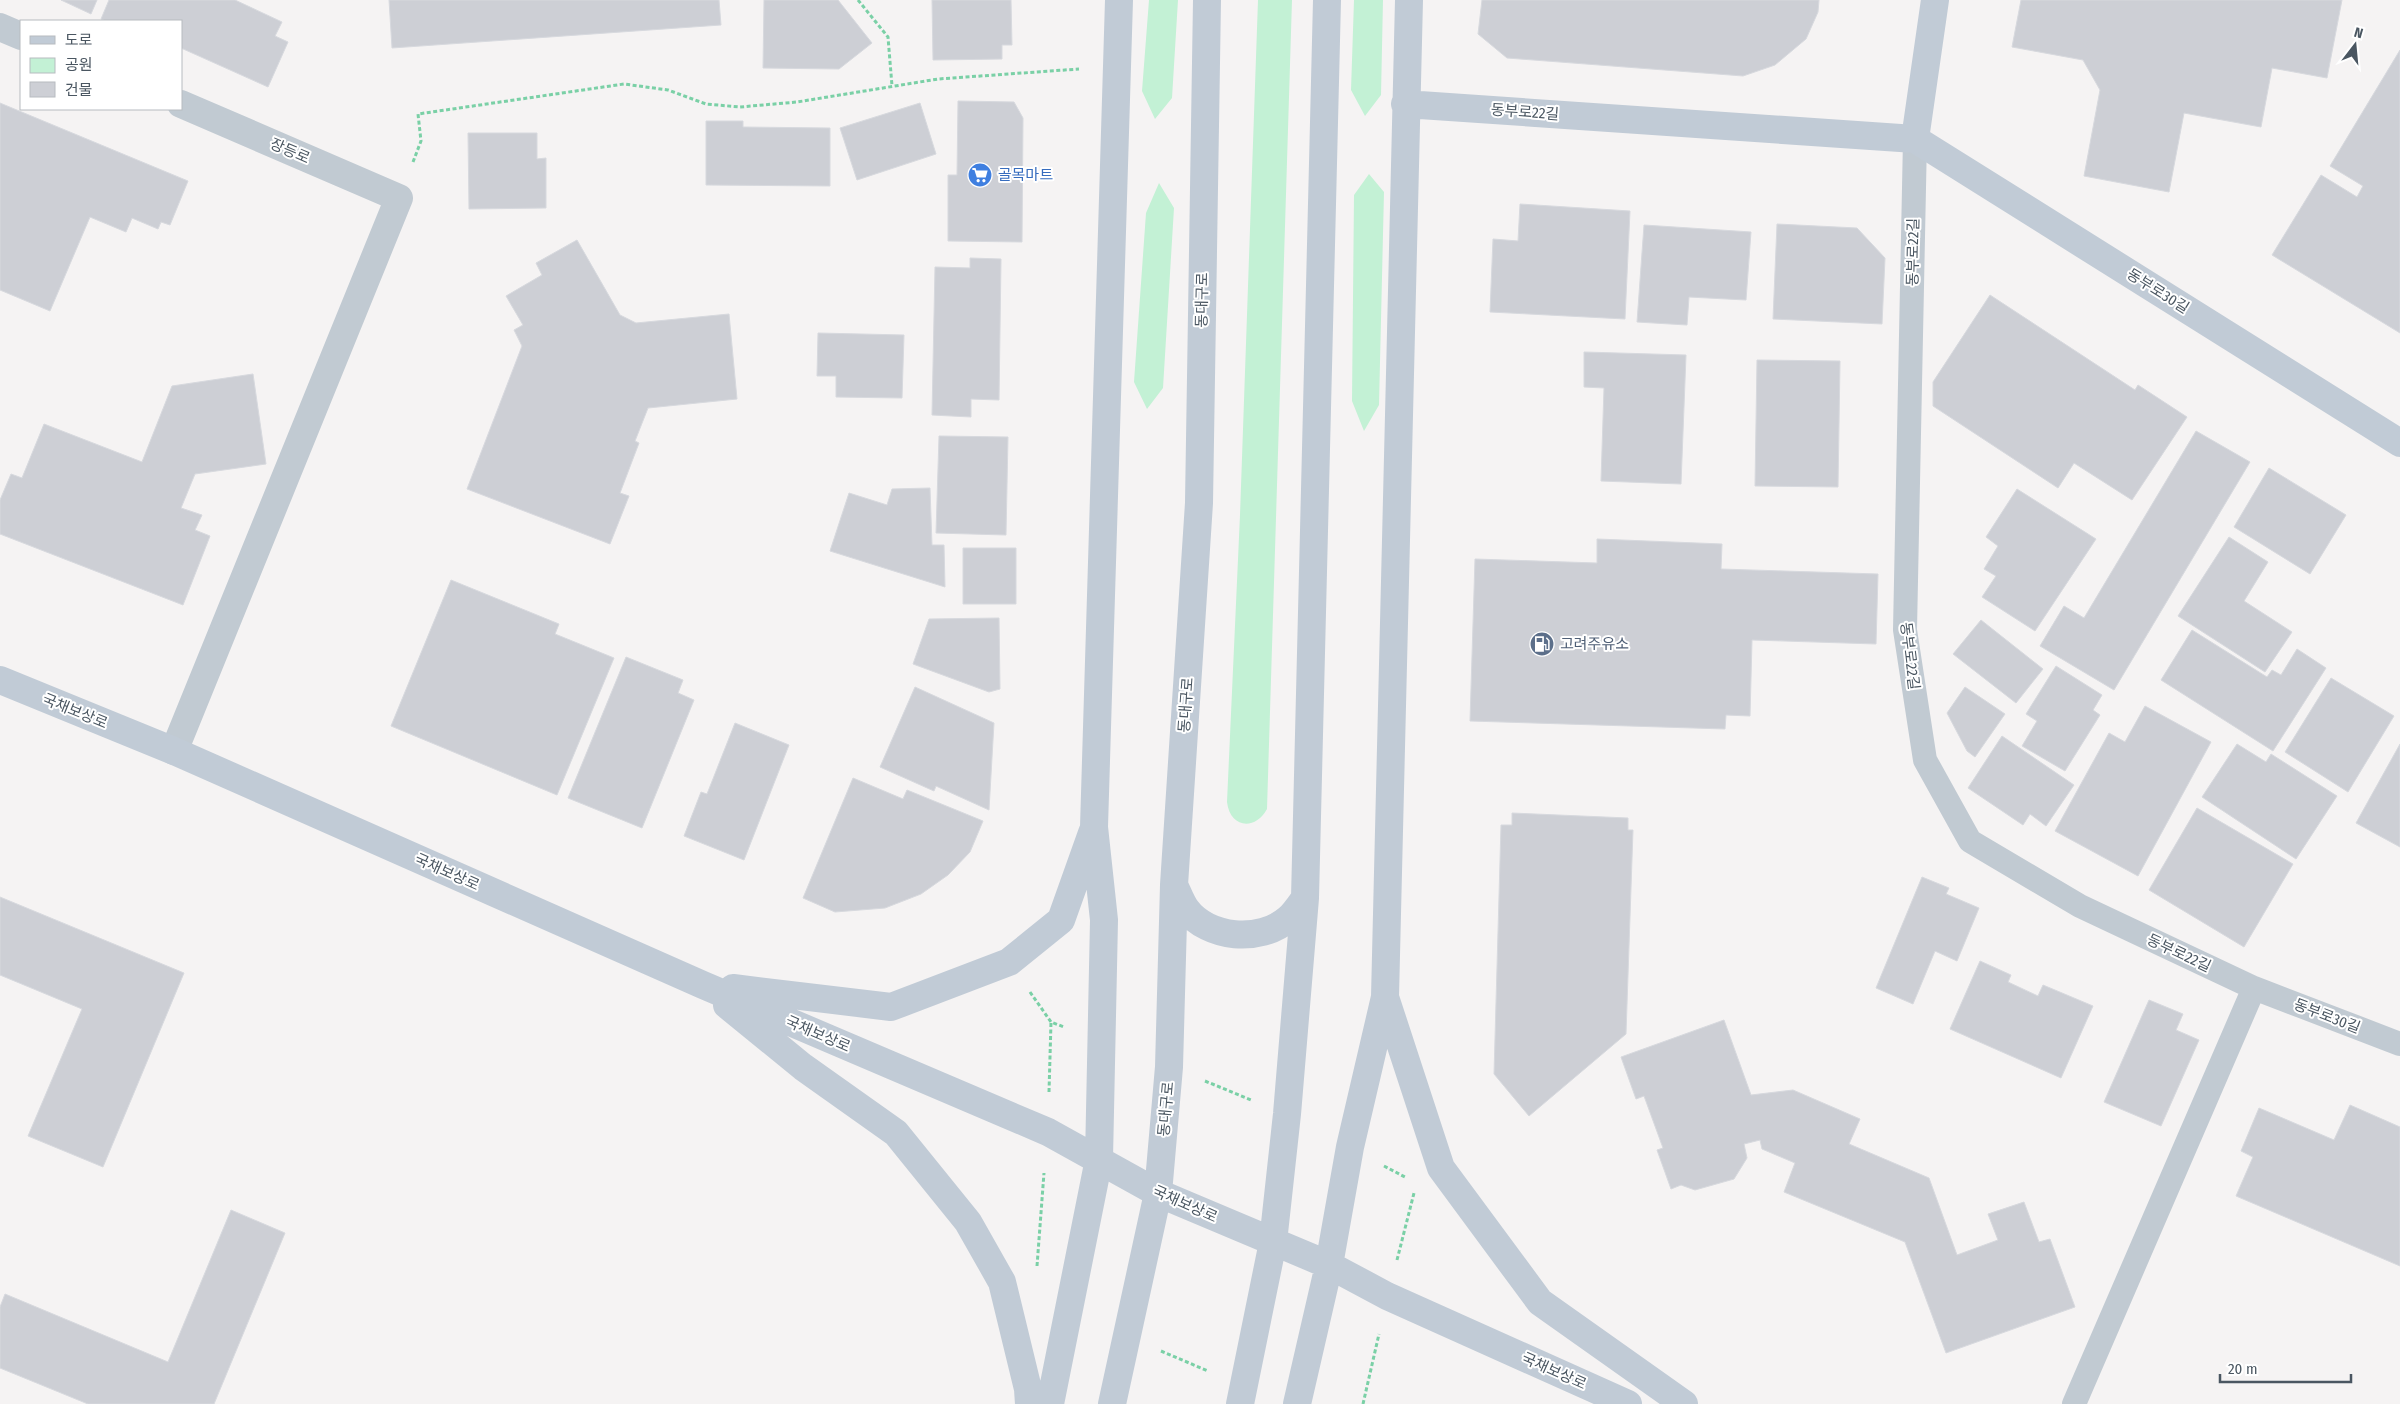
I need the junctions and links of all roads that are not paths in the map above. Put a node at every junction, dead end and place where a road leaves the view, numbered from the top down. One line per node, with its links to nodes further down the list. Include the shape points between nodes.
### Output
1 (1119, 0): 14 (main road)
2 (1207, 0): 15 (main road, 동대구로, via 1199,503)
3 (1327, 0): 16 (main road)
4 (1409, 0): 9 (main road)
5 (1935, 0): 10 (main road, 동부로22길)
6 (0, 27): 7 (street)
7 (20, 36)
8 (182, 104): 13 (street, 장등로, via 399,198)
9 (1405, 104): 10 (main road, 동부로22길); 19 (main road)
10 (1915, 139): 11 (main road, 동부로30길); 18 (lane, 동부로22길, via 1905,630 1925,760 1970,841 2080,906)
11 (2400, 443)
12 (0, 680): 13 (main road, 국채보상로)
13 (174, 751): 17 (main road, 국채보상로)
14 (1094, 827): 17 (main road, via 1061,920 1009,962 891,1007); 21 (main road, via 1104,920)
15 (1174, 885): 16 (main road, via 1187,910 1209,927 1235,935 1263,933 1287,920); 22 (main road, 동대구로, via 1169,1067)
16 (1305, 898): 23 (main road)
17 (703, 985): 21 (main road, 국채보상로, via 1048,1132); 25 (main road, via 803,1067 896,1134 968,1222 1002,1282)
18 (2254, 988): 20 (lane, 동부로30길); 32 (lane)
19 (1385, 996): 24 (main road, via 1350,1148); 31 (main road, via 1441,1168 1540,1302)
20 (2400, 1044)
21 (1099, 1159): 22 (main road, 국채보상로); 26 (main road)
22 (1158, 1193): 23 (main road, 국채보상로); 27 (main road, 동대구로)
23 (1273, 1242): 24 (main road, 국채보상로); 28 (main road)
24 (1330, 1265): 29 (main road); 30 (main road, 국채보상로, via 1387,1296)
25 (1029, 1404)
26 (1050, 1404)
27 (1112, 1404)
28 (1240, 1404)
29 (1297, 1404)
30 (1628, 1404)
31 (1684, 1404)
32 (2074, 1404)

